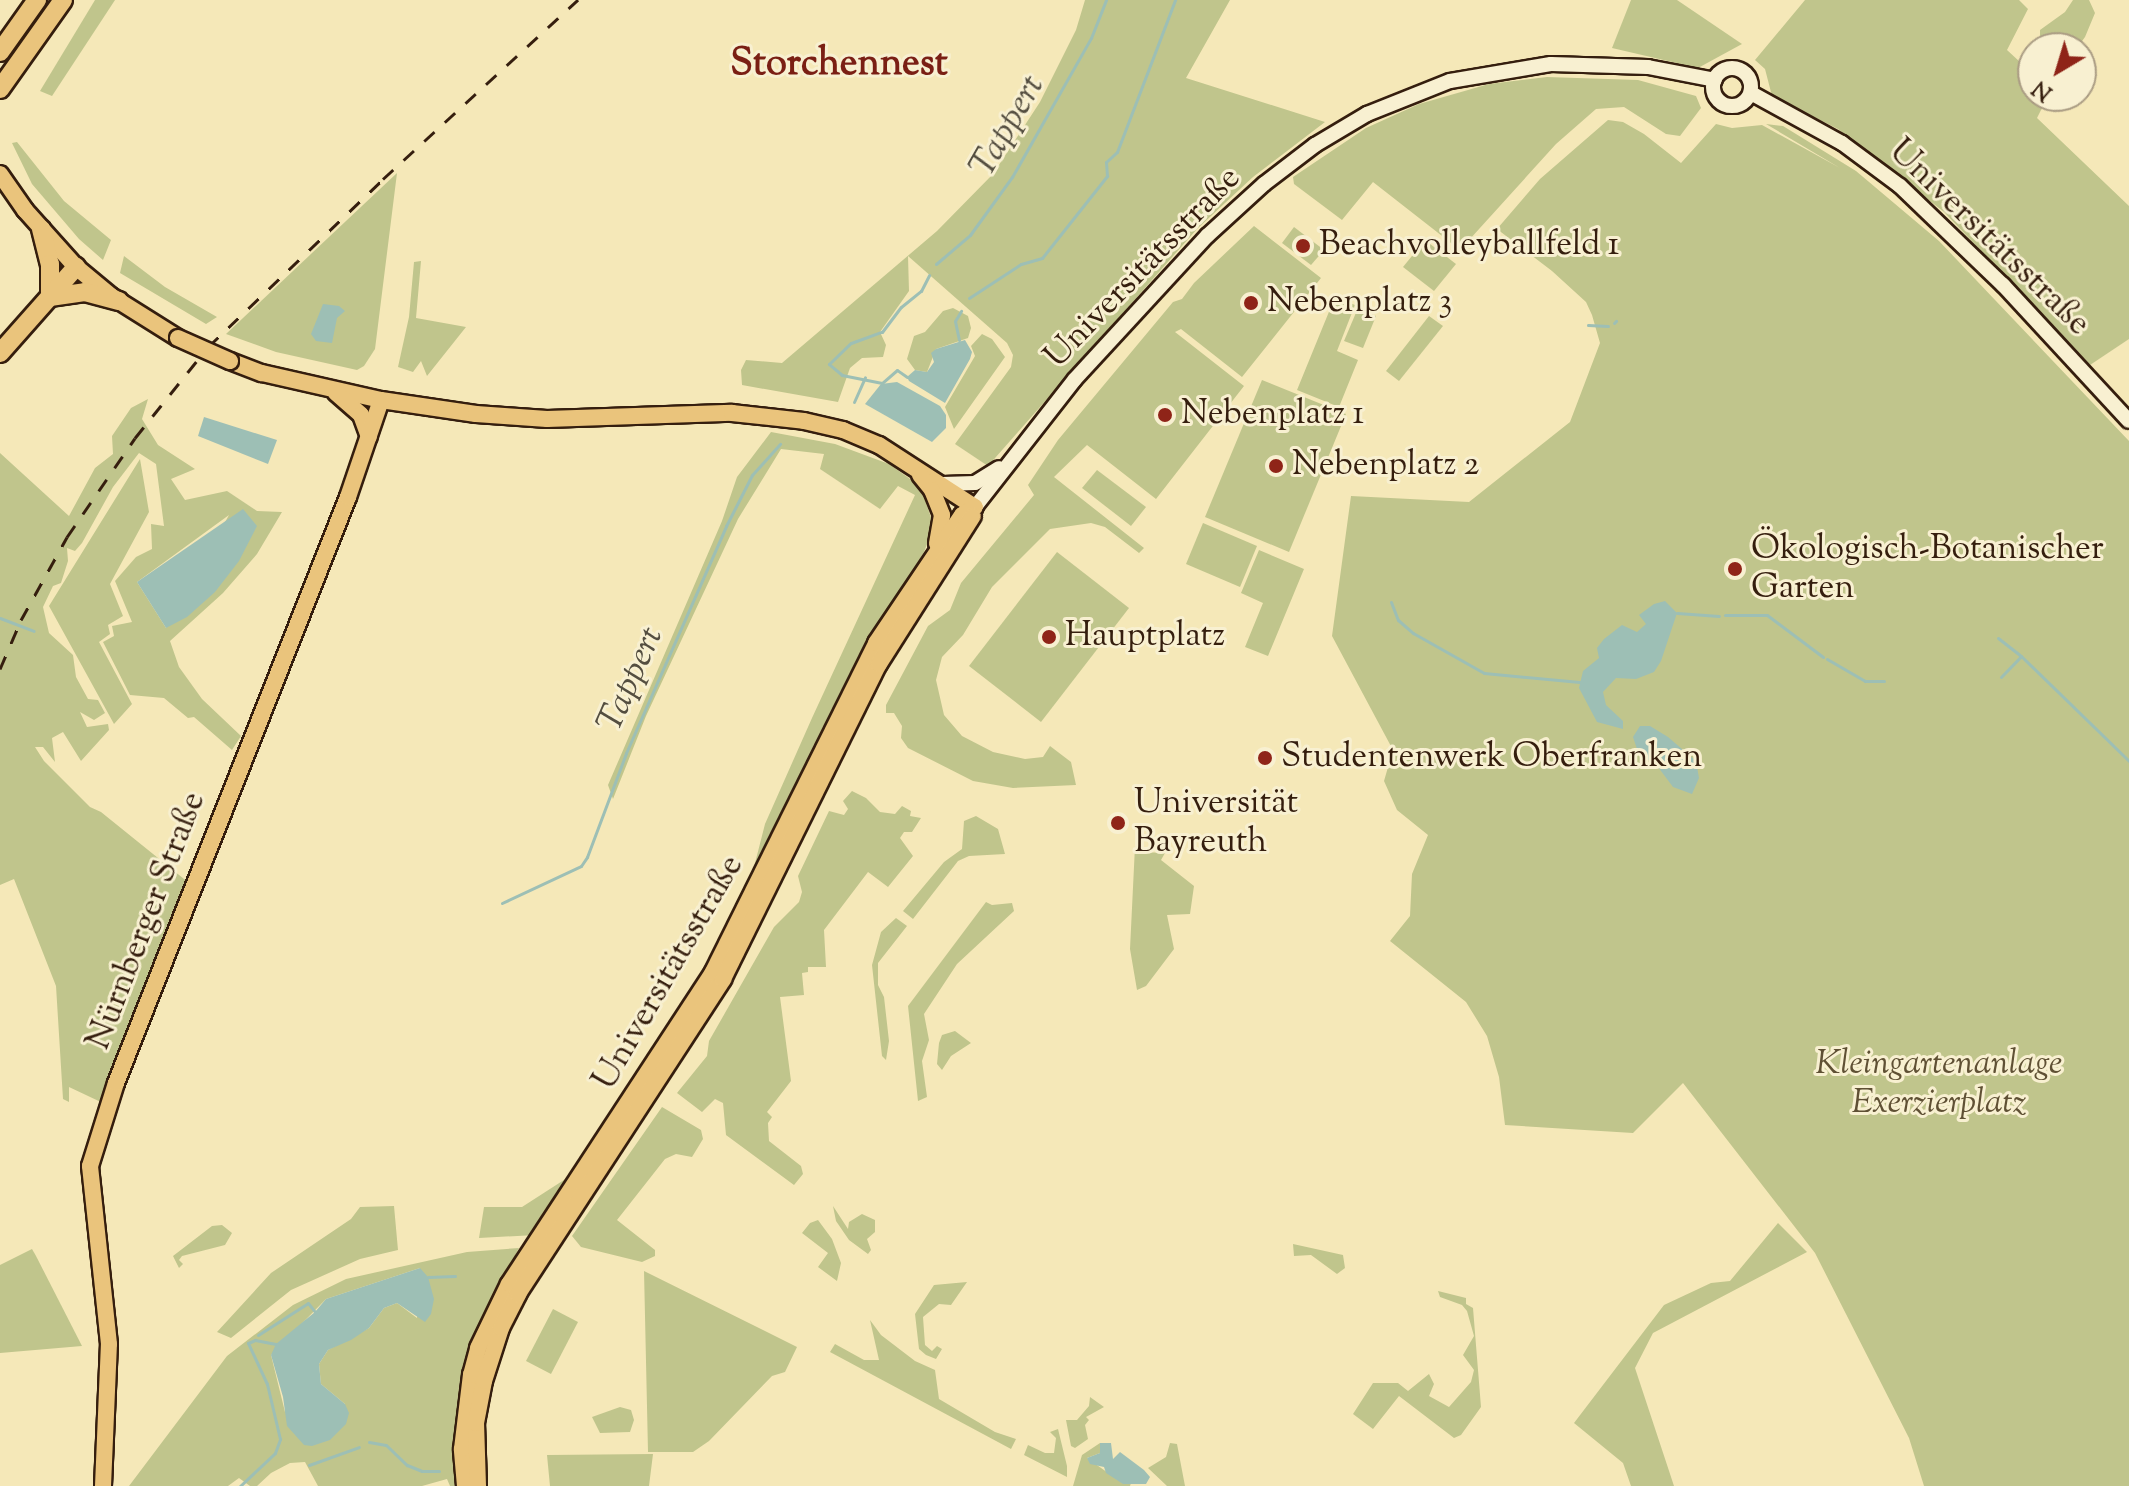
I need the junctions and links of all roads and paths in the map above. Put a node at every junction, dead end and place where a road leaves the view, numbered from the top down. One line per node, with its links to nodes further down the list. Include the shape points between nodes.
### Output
1 (37, 0): 3 (highway)
2 (63, 0): 5 (highway)
3 (0, 52)
4 (1715, 80): 6 (main road, via 1722,71 1739,69 1751,81); 6 (main road, via 1715,95 1727,105 1739,105); 19 (main road, Universitätsstraße, via 1611,64 1551,64 1450,81 1367,114 1315,145 1207,236 1075,379)
5 (0, 89)
6 (1751, 93): 17 (main road, Universitätsstraße, via 1842,143 1900,186 2003,285)
7 (0, 174): 8 (main road)
8 (41, 229): 9 (main road); 10 (highway, via 50,264)
9 (76, 267): 10 (highway); 11 (main road)
10 (50, 297): 11 (highway, via 85,292); 12 (highway)
11 (119, 301): 15 (main road, bridge, via 178,338 230,361)
12 (26, 323): 13 (highway); 14 (highway)
13 (0, 341)
14 (0, 353)
15 (324, 386): 16 (main road); 18 (main road, via 361,415)
16 (381, 400): 18 (main road, Nürnberger Straße); 20 (main road, via 547,419 732,413 804,421 843,430)
17 (2129, 421)
18 (369, 438): 26 (main road, Nürnberger Straße, via 116,1083 90,1166 109,1344)
19 (1012, 458): 21 (main road, via 975,483); 22 (main road, Universitätsstraße)
20 (909, 462): 21 (main road); 23 (main road, via 932,490 942,515)
21 (943, 484): 22 (main road)
22 (975, 507): 23 (main road, Universitätsstraße, via 962,515); 24 (main road, Universitätsstraße, via 879,664 723,979)
23 (932, 557): 24 (main road, Universitätsstraße, via 864,665 713,972)
24 (546, 1236): 25 (main road, Universitätsstraße)
25 (533, 1256): 27 (main road, Universitätsstraße, via 490,1320 471,1375 462,1449); 28 (main road, Universitätsstraße, via 484,1381 476,1423)
26 (103, 1486)
27 (465, 1486)
28 (478, 1486)

